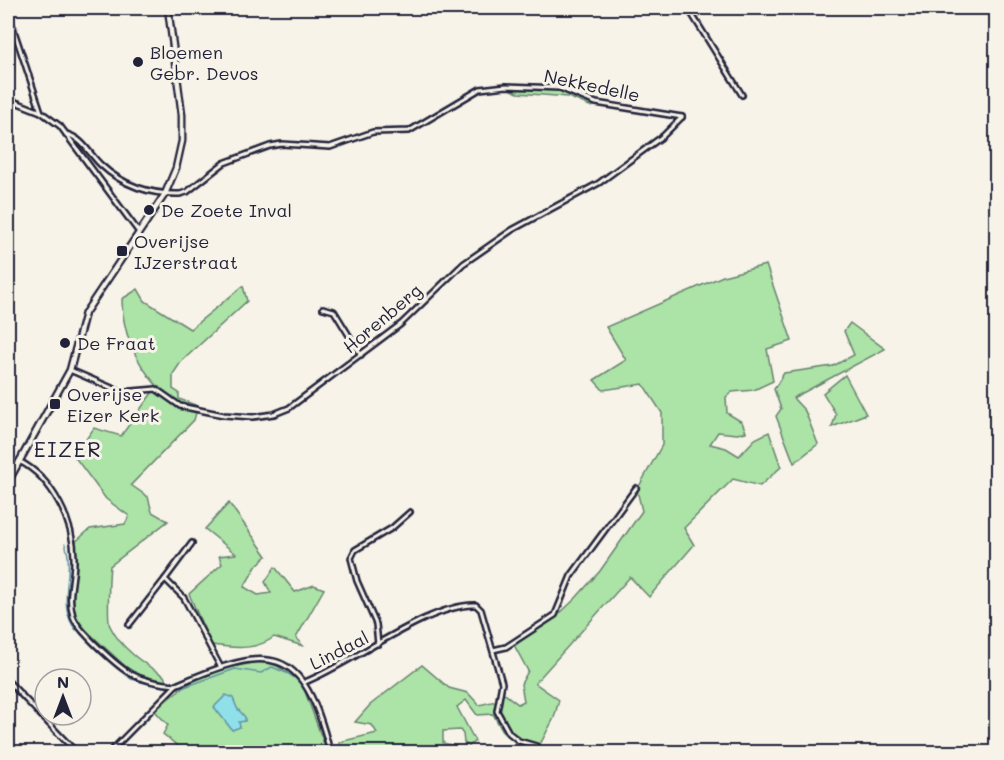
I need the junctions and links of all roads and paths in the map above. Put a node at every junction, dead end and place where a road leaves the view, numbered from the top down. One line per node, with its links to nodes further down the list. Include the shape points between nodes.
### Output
1 (168, 8): 9 (street, via 183,128 176,168)
2 (688, 8): 4 (street)
3 (8, 13): 6 (street)
4 (742, 95)
5 (8, 99): 6 (street)
6 (41, 112): 8 (street)
7 (682, 117): 9 (street, Nekkedelle, via 596,103 560,88 493,86 480,89 409,131 373,132 330,147 270,146 225,163 187,192); 12 (street, Horenberg, via 663,136 599,183 512,230 463,264 401,324)
8 (66, 134): 9 (street, via 80,141 101,165 129,185); 10 (street)
9 (165, 194): 10 (street)
10 (138, 231): 13 (street, via 85,313)
11 (323, 308): 12 (street, via 334,311)
12 (361, 355): 13 (street, Horenberg, via 289,408 253,417 180,406 156,389 121,392)
13 (70, 370): 14 (street)
14 (19, 461): 15 (street); 26 (street, via 42,477 67,521 74,549 70,595 76,623 127,672)
15 (8, 482)
16 (636, 488): 22 (street, via 571,576 555,615 506,647)
17 (410, 512): 21 (street, via 355,550 351,558 376,624)
18 (192, 543): 19 (street)
19 (165, 579): 20 (street); 23 (street, via 184,598)
20 (129, 625)
21 (378, 644): 22 (street, Lindaal, via 426,618 473,605 481,610); 25 (street, Lindaal)
22 (493, 650): 27 (street, Lindaal, via 502,683 497,711 509,733)
23 (220, 666): 25 (street, Lindaal, via 269,659 280,662); 26 (street, Lindaal)
24 (8, 681): 28 (street)
25 (305, 682): 30 (street)
26 (176, 685): 29 (street)
27 (536, 746)
28 (76, 753)
29 (110, 753)
30 (330, 753)

